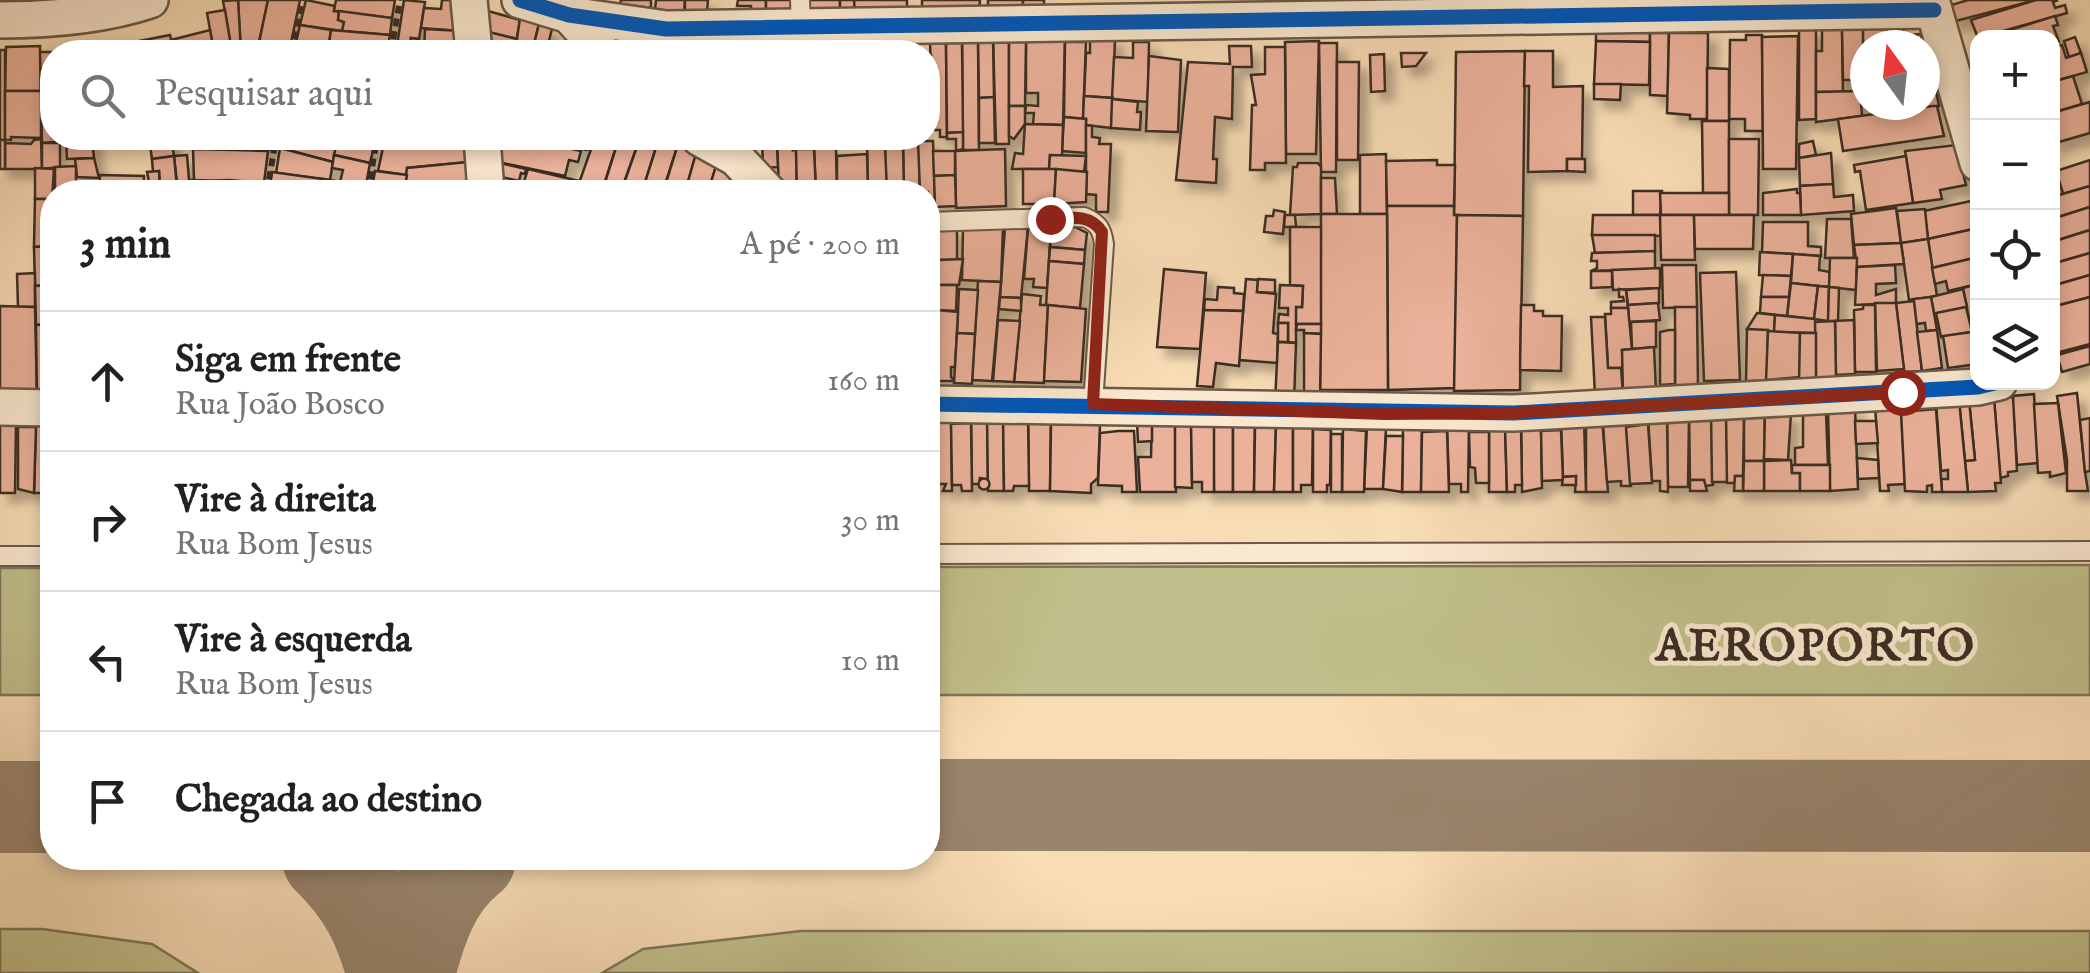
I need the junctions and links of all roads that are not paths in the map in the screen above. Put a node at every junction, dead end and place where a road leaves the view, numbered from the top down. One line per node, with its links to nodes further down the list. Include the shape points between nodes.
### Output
1 (150, 0): 7 (street, via 41,20)
2 (469, 0): 8 (street)
3 (520, 0): 5 (street)
4 (1932, 5): 6 (street); 10 (street)
5 (569, 14): 6 (street, via 666,29); 9 (street)
6 (800, 14)
7 (0, 20)
8 (473, 40)
9 (592, 40)
10 (1970, 136)
11 (483, 150): 13 (street)
12 (722, 150): 14 (street)
13 (485, 180)
14 (757, 180)
15 (940, 222): 18 (lane, via 1096,222 1104,244)
16 (1970, 387): 18 (street, via 1514,413)
17 (940, 404): 18 (street)
18 (1093, 404)
19 (0, 407): 20 (street)
20 (40, 408)
21 (2090, 551): 22 (lane)
22 (940, 554)
23 (0, 556): 24 (lane)
24 (40, 556)

